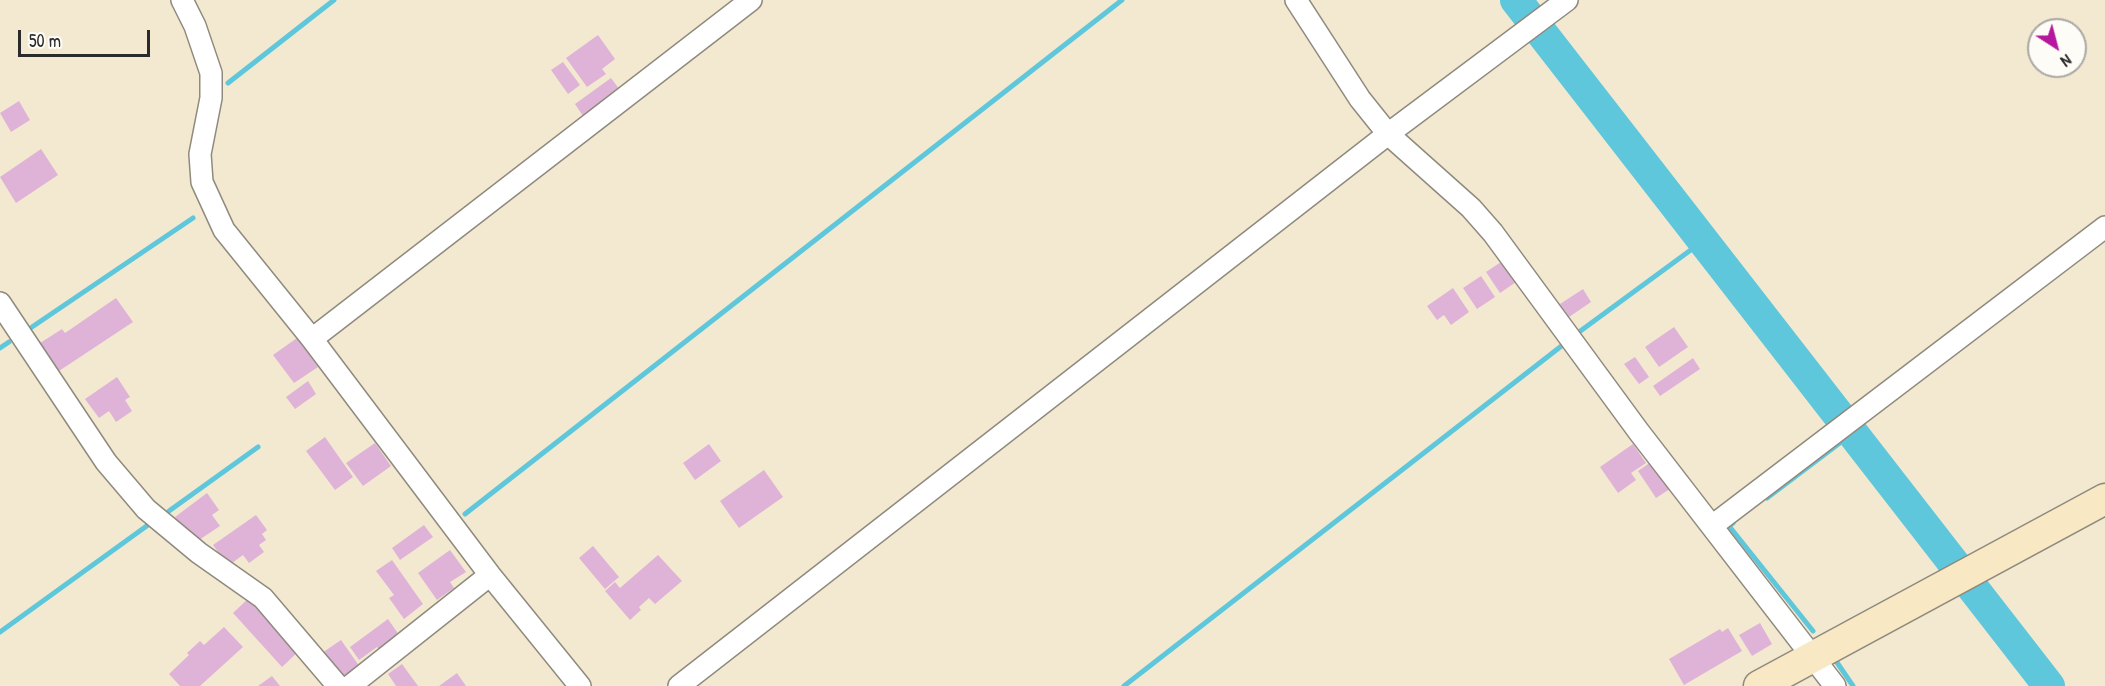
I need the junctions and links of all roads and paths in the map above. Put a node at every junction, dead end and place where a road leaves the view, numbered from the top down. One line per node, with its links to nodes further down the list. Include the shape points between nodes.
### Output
1 (182, 0): 8 (street, via 211,73 212,98 200,154 202,182 224,230)
2 (751, 0): 8 (street)
3 (1296, 0): 5 (street, via 1360,99)
4 (1567, 0): 5 (street)
5 (1388, 134): 10 (street, via 1472,208 1493,233); 16 (street)
6 (2105, 228): 10 (street)
7 (0, 303): 13 (street, via 106,462 146,509 199,553 263,597)
8 (312, 339): 11 (street)
9 (2105, 499): 12 (street)
10 (1712, 526): 12 (street)
11 (490, 575): 14 (street); 15 (street)
12 (1813, 658): 17 (street); 18 (street)
13 (338, 686)
14 (350, 686)
15 (580, 686)
16 (679, 686)
17 (1759, 686)
18 (1834, 686)

